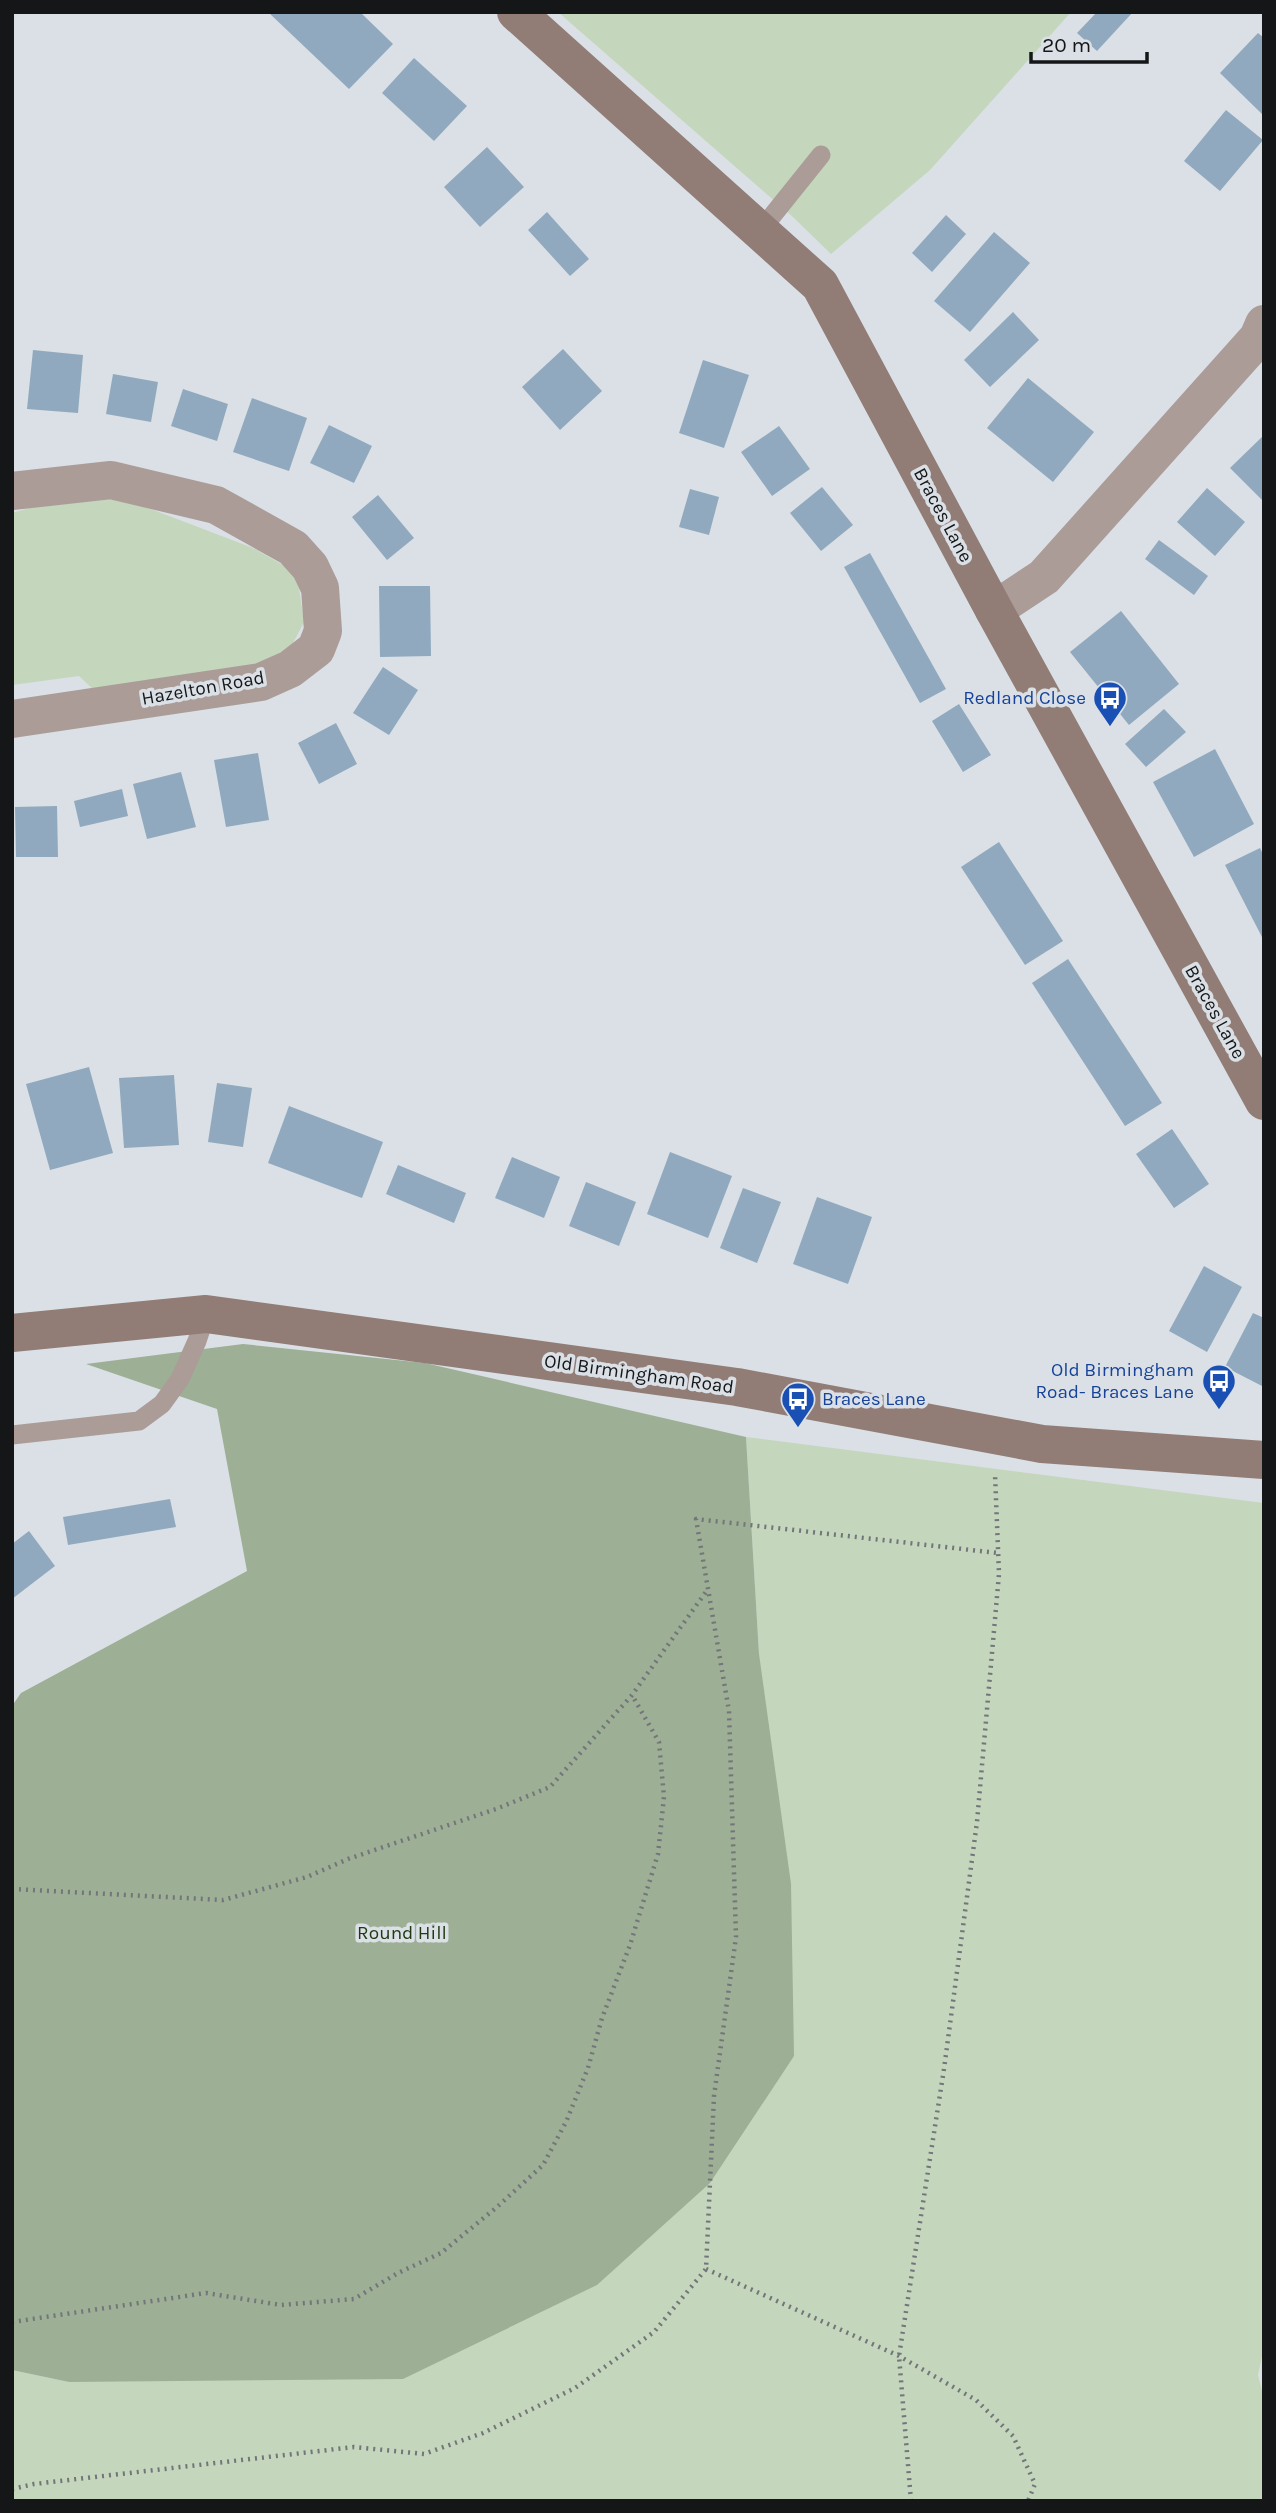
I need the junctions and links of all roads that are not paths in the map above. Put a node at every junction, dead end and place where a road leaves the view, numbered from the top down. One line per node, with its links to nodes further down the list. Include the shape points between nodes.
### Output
1 (516, 12): 3 (street, Braces Lane)
2 (821, 155): 3 (lane)
3 (760, 231): 6 (street, Braces Lane, via 820,285)
4 (1264, 324): 6 (street, via 1258,338 1044,577)
5 (12, 491): 7 (street, Hazelton Road, via 111,480 216,505 293,548 310,567 320,589 323,631 316,649 290,669 261,682)
6 (994, 610): 8 (street, Braces Lane)
7 (12, 719)
8 (1264, 1101)
9 (206, 1314): 10 (street, Old Birmingham Road); 11 (lane, via 180,1379 162,1404 139,1421); 12 (street, Old Birmingham Road, via 737,1387 1042,1444)
10 (12, 1333)
11 (12, 1435)
12 (1264, 1460)

